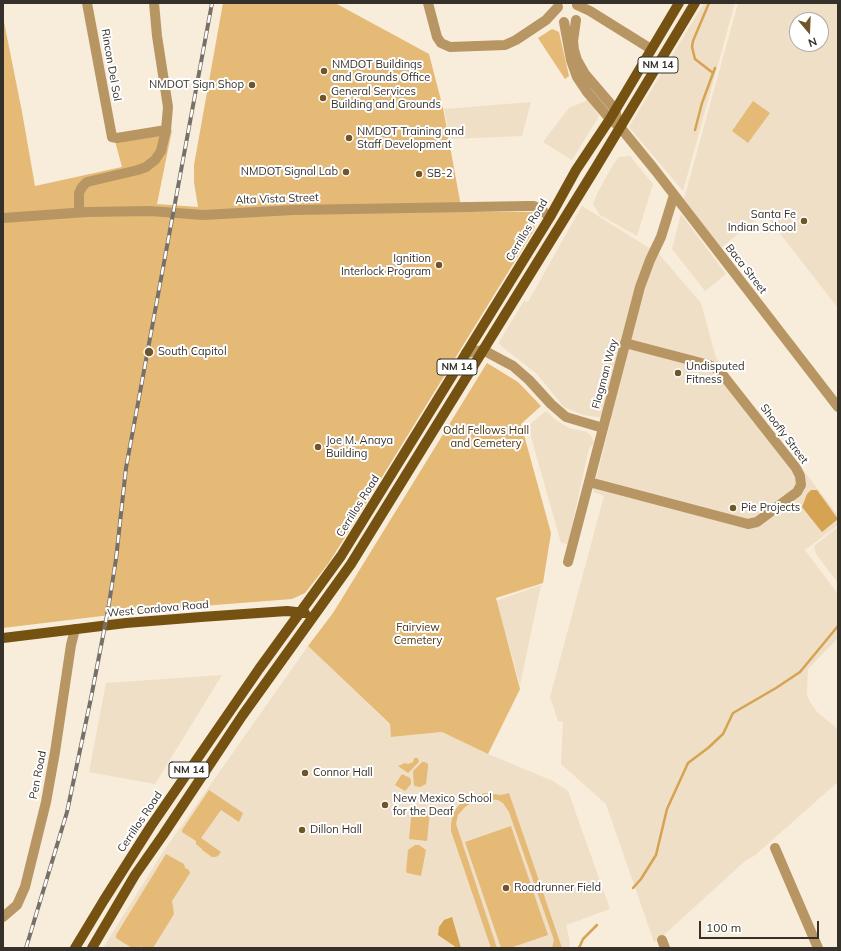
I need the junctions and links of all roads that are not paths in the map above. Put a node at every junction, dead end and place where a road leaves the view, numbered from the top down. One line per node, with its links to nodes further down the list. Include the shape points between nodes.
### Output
1 (87, 3): 16 (street, Rincon Del Sol, via 112,137)
2 (154, 3): 16 (street, via 168,106)
3 (428, 3): 10 (street, via 437,37 441,43 450,47 504,44 516,40)
4 (679, 3): 12 (main road, Cerrillos Road / NM 14)
5 (695, 3): 15 (main road, NM 14)
6 (576, 4): 8 (street); 9 (street, via 579,10)
7 (560, 5): 10 (street); 11 (street, Baca Street, via 557,13)
8 (590, 11): 9 (street); 12 (street)
9 (577, 18): 11 (street, via 570,22); 13 (street, via 573,41 578,60 585,74)
10 (546, 20): 11 (street)
11 (562, 20): 14 (street, Baca Street, via 577,77)
12 (651, 49): 13 (main road, Cerrillos Road / NM 14)
13 (615, 110): 14 (main road, Cerrillos Road / NM 14); 15 (street, Baca Street)
14 (610, 119): 15 (street, Baca Street); 19 (main road, Cerrillos Road / NM 14, via 576,170)
15 (620, 127): 17 (street, Baca Street); 22 (main road, NM 14)
16 (166, 130): 18 (street, via 161,152 152,164 84,184 79,193)
17 (674, 195): 21 (street, Flagman Way, via 661,237 639,292); 24 (street, Baca Street)
18 (79, 212): 19 (street, Alta Vista Street, via 150,211 203,214 534,206); 20 (street, Alta Vista Street)
19 (550, 217): 23 (main road, Cerrillos Road / NM 14)
20 (3, 218)
21 (625, 343): 25 (street, Flagman Way); 26 (street, Shoofly Street, via 709,365 719,370 796,468 801,485 797,492 757,522 748,524)
22 (483, 350): 23 (street); 25 (street, via 513,366 566,417); 29 (main road, NM 14, via 351,564)
23 (466, 353): 28 (main road, Cerrillos Road / NM 14, via 341,556)
24 (838, 406)
25 (603, 428): 26 (street, Flagman Way)
26 (589, 482): 27 (street, Flagman Way)
27 (568, 562)
28 (300, 612): 29 (main road, West Cordova Road); 30 (main road, West Cordova Road, via 201,617); 32 (main road, Cerrillos Road / NM 14)
29 (315, 616): 33 (main road, NM 14)
30 (75, 629): 31 (main road, West Cordova Road); 35 (street, Pen Road, via 70,645 55,752 25,887 18,905)
31 (3, 638)
32 (215, 732): 33 (main road); 36 (main road, Cerrillos Road / NM 14, via 134,851)
33 (227, 739): 37 (main road, NM 14, via 135,875)
34 (774, 848): 38 (street)
35 (3, 917)
36 (75, 948)
37 (92, 948)
38 (818, 948)

